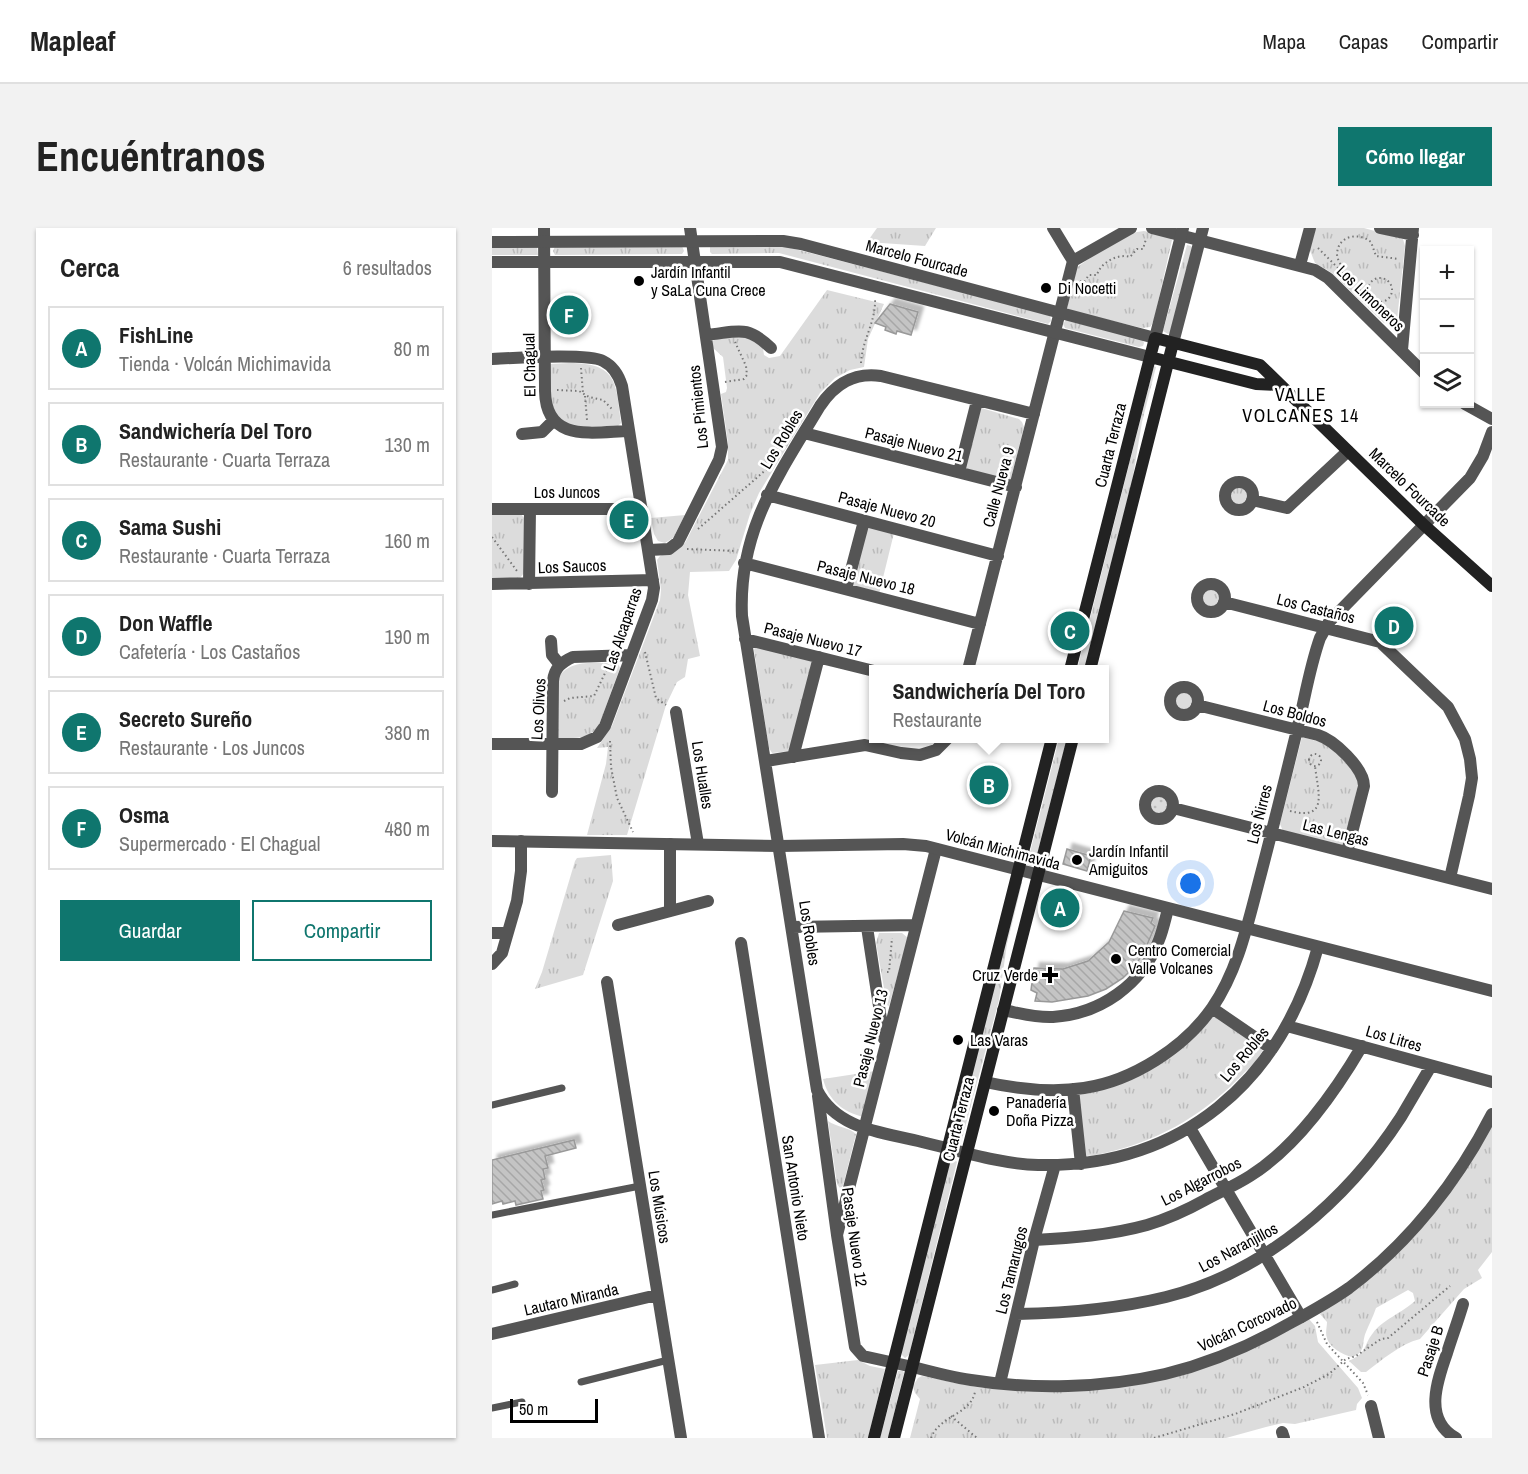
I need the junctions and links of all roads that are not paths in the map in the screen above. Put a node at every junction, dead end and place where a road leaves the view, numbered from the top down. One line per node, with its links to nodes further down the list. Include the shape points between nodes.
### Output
1 (544, 228): 12 (street, El Chagual)
2 (690, 228): 11 (street, Los Pimientos)
3 (1053, 228): 15 (street)
4 (1131, 228): 15 (street)
5 (1310, 228): 18 (street)
6 (1380, 228): 8 (street)
7 (1182, 231): 9 (street, Los Limoneros); 10 (street, Los Limoneros); 24 (street, Cuarta Terraza)
8 (1413, 232): 27 (street)
9 (1149, 233)
10 (1202, 234): 18 (street, Los Limoneros); 25 (street)
11 (692, 241): 12 (street, Marcelo Fourcade); 14 (street, Los Pimientos); 19 (street, Marcelo Fourcade, via 792,242)
12 (544, 242): 13 (street, Marcelo Fourcade); 17 (street, El Chagual)
13 (492, 243)
14 (695, 261): 17 (street); 20 (street, via 780,262); 23 (street, Los Pimientos)
15 (1073, 261): 21 (street, Calle Nueva 9)
16 (492, 262): 17 (street)
17 (544, 262): 29 (street, El Chagual)
18 (1300, 265): 27 (street, Los Limoneros, via 1328,278)
19 (946, 283): 20 (street); 21 (street, Marcelo Fourcade)
20 (942, 303): 22 (street)
21 (1060, 312): 22 (street, Calle Nueva 9); 24 (street, Marcelo Fourcade)
22 (1055, 332): 28 (street); 36 (street, Calle Nueva 9)
23 (706, 335): 26 (street, via 752,332); 53 (street, Los Pimientos, via 721,453 673,545)
24 (1155, 338): 25 (main road, Marcelo Fourcade); 28 (main road, Cuarta Terraza)
25 (1173, 343): 31 (main road); 33 (main road, Marcelo Fourcade, via 1260,365)
26 (771, 348)
27 (1402, 350): 32 (street, Los Limoneros)
28 (1150, 357): 31 (main road); 70 (main road, Cuarta Terraza)
29 (544, 358): 30 (street, Las Alcaparras); 38 (street, El Chagual, via 546,406); 39 (street, Las Alcaparras, via 580,357 606,362 622,386)
30 (492, 359)
31 (1169, 362): 33 (main road, via 1256,384); 71 (main road)
32 (1420, 368)
33 (1280, 386): 43 (main road, Marcelo Fourcade)
34 (977, 401): 36 (street); 41 (street, Los Robles, via 866,375 845,381 830,393); 44 (street)
35 (1472, 408): 37 (street)
36 (1034, 414): 45 (street, Calle Nueva 9)
37 (1492, 419)
38 (554, 420): 39 (street, via 569,431); 42 (street, via 542,432)
39 (629, 431): 50 (street, Las Alcaparras)
40 (1492, 432): 52 (street, Los Ñirres, via 1470,478)
41 (804, 433): 44 (street, Pasaje Nuevo 21); 46 (street, Los Robles)
42 (522, 434)
43 (1348, 451): 47 (street, via 1287,508); 52 (main road, Marcelo Fourcade)
44 (959, 472): 45 (street, Pasaje Nuevo 21)
45 (1016, 487): 54 (street, Calle Nueva 9)
46 (767, 495): 51 (street, Pasaje Nuevo 20); 55 (street, Los Robles)
47 (1252, 500)
48 (492, 508): 49 (street, Los Juncos)
49 (530, 509): 50 (street, Los Juncos); 58 (street)
50 (642, 509): 53 (street, Las Alcaparras)
51 (864, 521): 54 (street, Pasaje Nuevo 20); 60 (street)
52 (1425, 525): 59 (main road, Marcelo Fourcade); 63 (street, Los Ñirres)
53 (649, 550): 56 (street, Las Alcaparras)
54 (998, 556): 62 (street, Calle Nueva 9)
55 (746, 557): 60 (street, Pasaje Nuevo 18); 64 (street, Los Robles, via 741,598)
56 (653, 580): 58 (street, Los Saucos); 66 (street, Las Alcaparras, via 652,600)
57 (492, 584): 58 (street, Los Saucos)
58 (529, 584)
59 (1492, 586)
60 (846, 589): 62 (street, Pasaje Nuevo 18)
61 (1224, 602): 63 (street, Los Castaños)
62 (980, 624): 69 (street, Calle Nueva 9)
63 (1325, 627): 75 (street, Los Ñirres); 95 (street, Los Castaños, via 1384,645 1448,707 1461,729 1472,778)
64 (745, 639): 67 (street, Pasaje Nuevo 17); 82 (street, Los Robles)
65 (551, 641): 68 (street, via 552,655)
66 (631, 655): 68 (street, Los Olivos, via 573,657); 80 (street, Las Alcaparras, via 601,732 587,743)
67 (819, 657): 72 (street, Pasaje Nuevo 17); 81 (street)
68 (560, 665): 80 (street, Los Olivos, via 554,677)
69 (969, 665)
70 (1071, 665)
71 (1091, 665)
72 (869, 669)
73 (1197, 705): 75 (street, Los Boldos)
74 (676, 712): 89 (street, Los Hualles)
75 (1297, 730): 85 (street, Los Ñirres); 92 (street, Los Boldos, via 1329,740 1362,774 1364,786)
76 (943, 743): 81 (street, via 920,755 865,745)
77 (1051, 743): 93 (main road, Cuarta Terraza)
78 (1072, 743): 94 (main road, Cuarta Terraza)
79 (492, 744): 80 (street)
80 (552, 744): 83 (street, Los Olivos)
81 (793, 757): 82 (street)
82 (766, 761): 90 (street, Los Robles)
83 (552, 792)
84 (1173, 808): 85 (street, Las Lengas)
85 (1271, 833): 92 (street, Las Lengas); 104 (street, Los Ñirres)
86 (492, 841): 87 (street, Volcán Michimavida)
87 (521, 841): 88 (street, Volcán Michimavida); 106 (street, via 520,888)
88 (670, 844): 89 (street, Volcán Michimavida); 99 (street)
89 (698, 844): 90 (street, Volcán Michimavida)
90 (779, 846): 91 (street, Volcán Michimavida, via 903,844); 102 (street, Los Robles)
91 (936, 849): 93 (street, Volcán Michimavida); 100 (street, Pasaje Nuevo 13)
92 (1347, 852): 95 (street, Las Lengas)
93 (1018, 870): 94 (street, Volcán Michimavida); 128 (main road, Cuarta Terraza)
94 (1038, 875): 98 (street, Volcán Michimavida); 113 (main road, Cuarta Terraza)
95 (1450, 878): 96 (street, Las Lengas)
96 (1492, 889)
97 (708, 901): 99 (street)
98 (1168, 909): 104 (street, Volcán Michimavida); 113 (street, via 1159,941 1145,966 1114,998 1093,1009 1052,1017)
99 (670, 911): 101 (street)
100 (916, 925): 103 (street); 115 (street, Pasaje Nuevo 13)
101 (618, 926)
102 (792, 927): 103 (street); 123 (street, Los Robles)
103 (867, 927): 115 (street)
104 (1246, 930): 108 (street, Volcán Michimavida); 112 (street, Los Ñirres, via 1229,978)
105 (492, 933): 106 (street)
106 (507, 933): 109 (street, via 502,953)
107 (741, 943): 154 (street, San Antonio Nieto)
108 (1318, 947): 111 (street, Volcán Michimavida); 114 (street, Los Robles, via 1304,993)
109 (492, 964)
110 (607, 982): 132 (street, Los Músicos)
111 (1492, 991)
112 (1212, 1008): 117 (street); 122 (street, Los Ñirres, via 1183,1039 1154,1060 1112,1081)
113 (1003, 1010): 119 (main road, Cuarta Terraza)
114 (1287, 1026): 116 (street, Los Litres); 117 (street, Los Robles)
115 (885, 1046): 126 (street, Pasaje Nuevo 13)
116 (1362, 1046): 118 (street, Los Litres); 133 (street, Los Algarrobos, via 1344,1077 1299,1132 1251,1176)
117 (1272, 1049): 127 (street, Los Robles, via 1239,1089)
118 (1431, 1066): 120 (street, Los Litres); 137 (street, Los Naranjillos, via 1370,1159 1290,1237)
119 (985, 1082): 122 (street, Los Ñirres, via 1038,1090); 129 (main road, Cuarta Terraza)
120 (1492, 1082)
121 (562, 1088): 124 (lane)
122 (1073, 1089): 130 (street)
123 (817, 1090): 126 (street, Los Robles, via 833,1113); 135 (street, Pasaje Nuevo 12)
124 (492, 1105)
125 (1492, 1114): 143 (street, Volcán Corcovado, via 1457,1174 1411,1230 1358,1280)
126 (864, 1127): 128 (street, Los Robles); 135 (street, Pasaje Nuevo 13)
127 (1190, 1128): 130 (street, Los Robles, via 1140,1150); 133 (street)
128 (947, 1148): 129 (street, Los Robles); 146 (main road, Cuarta Terraza)
129 (966, 1153): 131 (street, Los Robles); 147 (main road, Cuarta Terraza)
130 (1081, 1164): 131 (street, Los Robles)
131 (1056, 1165): 136 (street, Los Tamarugos)
132 (640, 1186): 134 (lane); 140 (street, Los Músicos)
133 (1227, 1189): 136 (street, Los Algarrobos, via 1146,1225); 137 (street)
134 (492, 1215)
135 (837, 1234): 146 (street, Pasaje Nuevo 12, via 855,1347 863,1356)
136 (1034, 1240): 142 (street, Los Tamarugos)
137 (1264, 1254): 142 (street, Los Naranjillos, via 1222,1276 1168,1296 1093,1310); 143 (street)
138 (515, 1284): 139 (lane)
139 (492, 1290)
140 (657, 1295): 144 (street, Lautaro Miranda); 145 (street, Los Músicos)
141 (1463, 1304): 158 (street, Pasaje B, via 1435,1388 1434,1402 1447,1432)
142 (1017, 1314): 149 (street, Los Tamarugos)
143 (1306, 1314): 149 (street, Volcán Corcovado, via 1226,1355 1163,1374 1102,1384)
144 (492, 1334)
145 (668, 1360): 148 (lane); 153 (street, Los Músicos)
146 (893, 1362): 147 (street, Volcán Corcovado); 155 (main road, Cuarta Terraza)
147 (913, 1367): 149 (street, Volcán Corcovado); 156 (main road, Cuarta Terraza)
148 (581, 1382)
149 (1000, 1383)
150 (522, 1402): 152 (lane)
151 (1371, 1406): 157 (street)
152 (492, 1408)
153 (681, 1438)
154 (819, 1438)
155 (874, 1438)
156 (894, 1438)
157 (1379, 1438)
158 (1456, 1438)

